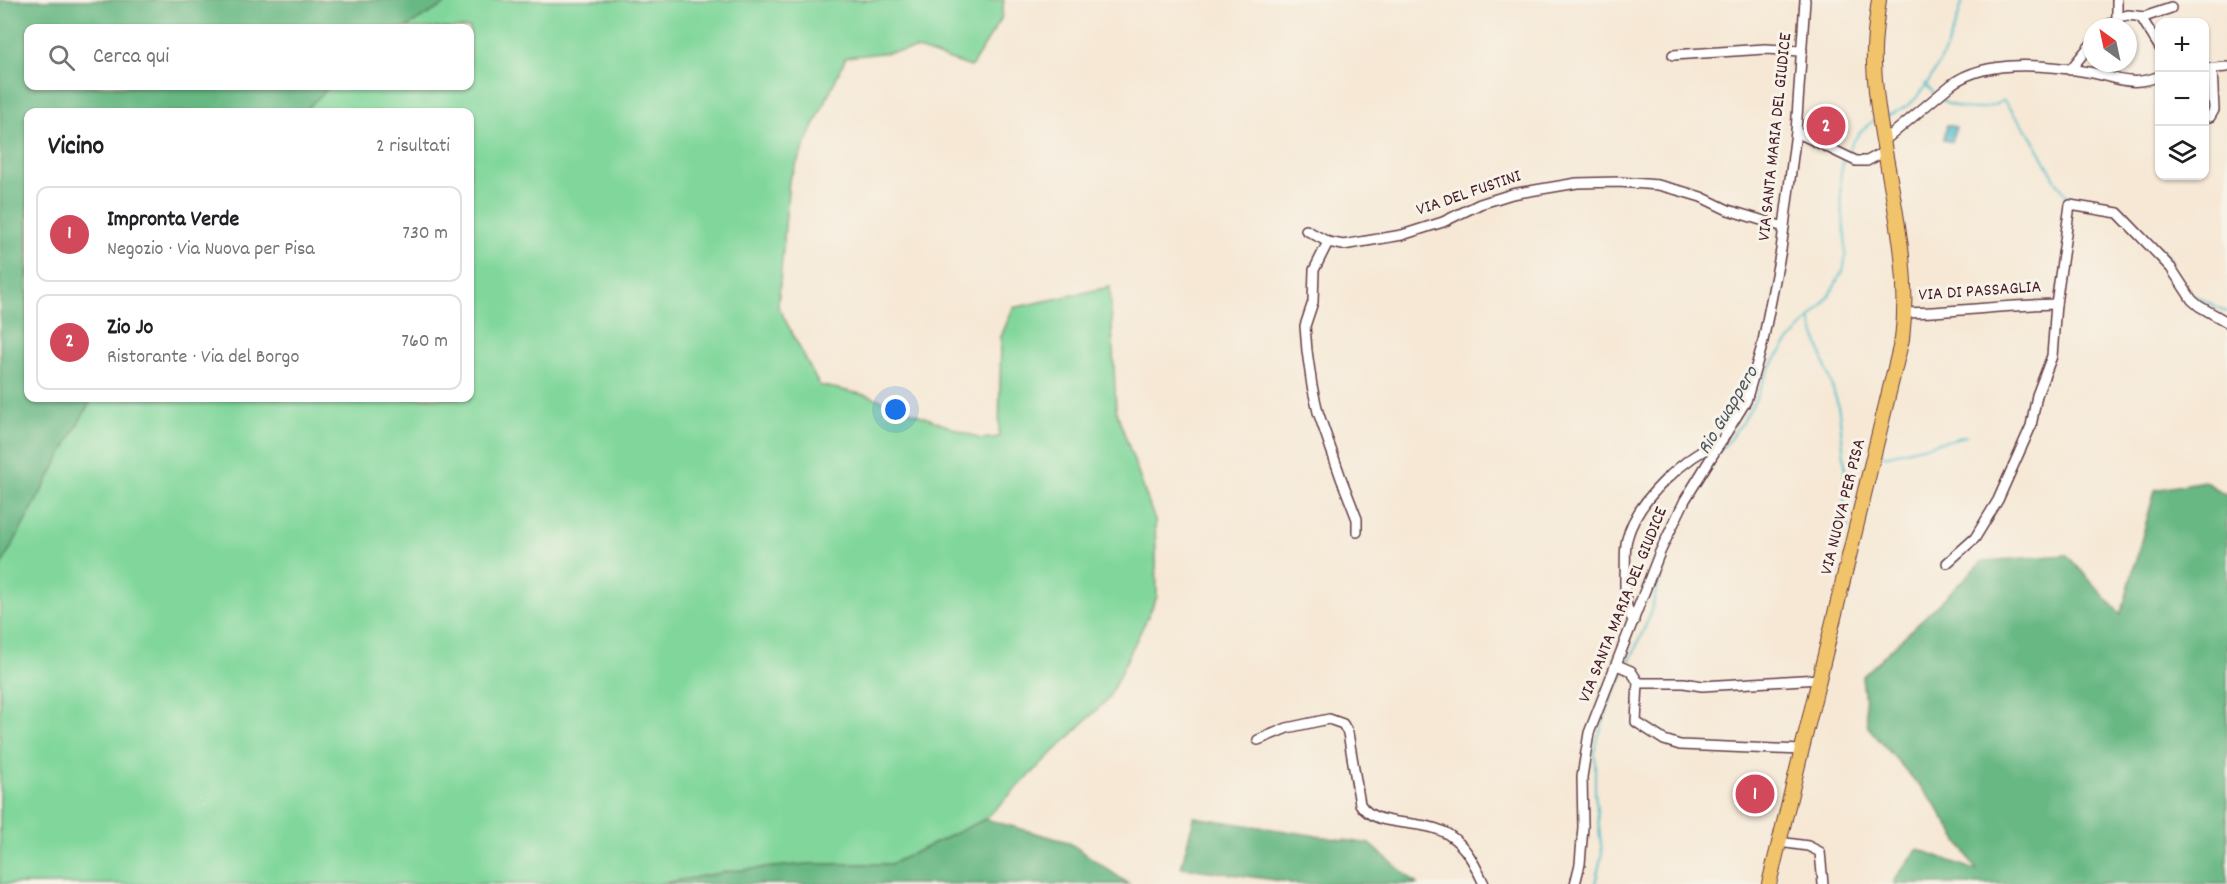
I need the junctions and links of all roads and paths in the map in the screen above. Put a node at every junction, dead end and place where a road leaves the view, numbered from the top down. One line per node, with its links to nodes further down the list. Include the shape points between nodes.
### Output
1 (1805, 0): 9 (street, VIA SANTA MARIA DEL GIUDICE)
2 (1879, 0): 19 (main road, VIA NUOVA PER PISA, via 1874,55)
3 (2117, 0): 6 (street)
4 (2171, 8): 5 (street)
5 (2141, 17): 7 (street); 8 (street)
6 (2117, 18)
7 (2121, 18)
8 (2155, 40)
9 (1802, 51): 10 (street, via 1765,49); 18 (street, VIA SANTA MARIA DEL GIUDICE)
10 (1673, 55)
11 (2083, 55): 14 (street)
12 (2227, 67): 13 (street)
13 (2209, 68)
14 (2070, 70): 16 (street, via 2122,81 2143,82); 19 (street, via 2025,64 1968,75)
15 (2209, 72): 17 (street, via 2214,110)
16 (2155, 77)
17 (2210, 117)
18 (1796, 132): 19 (street, via 1856,161 1866,161); 20 (street, VIA SANTA MARIA DEL GIUDICE)
19 (1884, 142): 24 (main road, VIA NUOVA PER PISA, via 1904,270)
20 (1784, 227): 22 (street, VIA DEL FUSTINI, via 1658,185 1577,183 1512,194 1402,235 1343,245); 26 (street, VIA SANTA MARIA DEL GIUDICE, via 1762,346 1746,401)
21 (1306, 230): 22 (street, VIA DEL FUSTINI)
22 (1328, 242): 27 (street, via 1314,270 1312,309 1305,326 1307,351 1318,412 1357,519)
23 (2056, 304): 24 (street, VIA DI PASSAGLIA); 25 (street, via 2070,205 2118,213 2171,268 2192,300); 28 (street, via 2052,356 2037,395 2031,426 1998,500 1975,538)
24 (1905, 314): 31 (main road, VIA NUOVA PER PISA, via 1891,390)
25 (2227, 322)
26 (1722, 441): 29 (street, VIA SANTA MARIA DEL GIUDICE, via 1685,500); 29 (street, via 1689,459 1649,496 1641,509 1627,539 1626,601)
27 (1358, 532)
28 (1947, 563)
29 (1634, 621): 30 (street, VIA SANTA MARIA DEL GIUDICE)
30 (1619, 665): 32 (street, via 1631,671); 37 (street, VIA SANTA MARIA DEL GIUDICE, via 1585,751 1583,827)
31 (1820, 679): 32 (street, via 1702,686); 34 (main road, VIA NUOVA PER PISA)
32 (1638, 682): 34 (street, via 1636,722 1664,740 1680,745)
33 (1258, 740): 36 (street, via 1287,728 1329,719 1343,724 1360,804 1366,814 1430,826 1449,835 1466,849)
34 (1802, 750): 35 (main road, VIA NUOVA PER PISA)
35 (1779, 842): 38 (main road, VIA NUOVA PER PISA); 39 (street, via 1816,848 1820,852)
36 (1484, 884)
37 (1575, 884)
38 (1769, 884)
39 (1823, 884)

